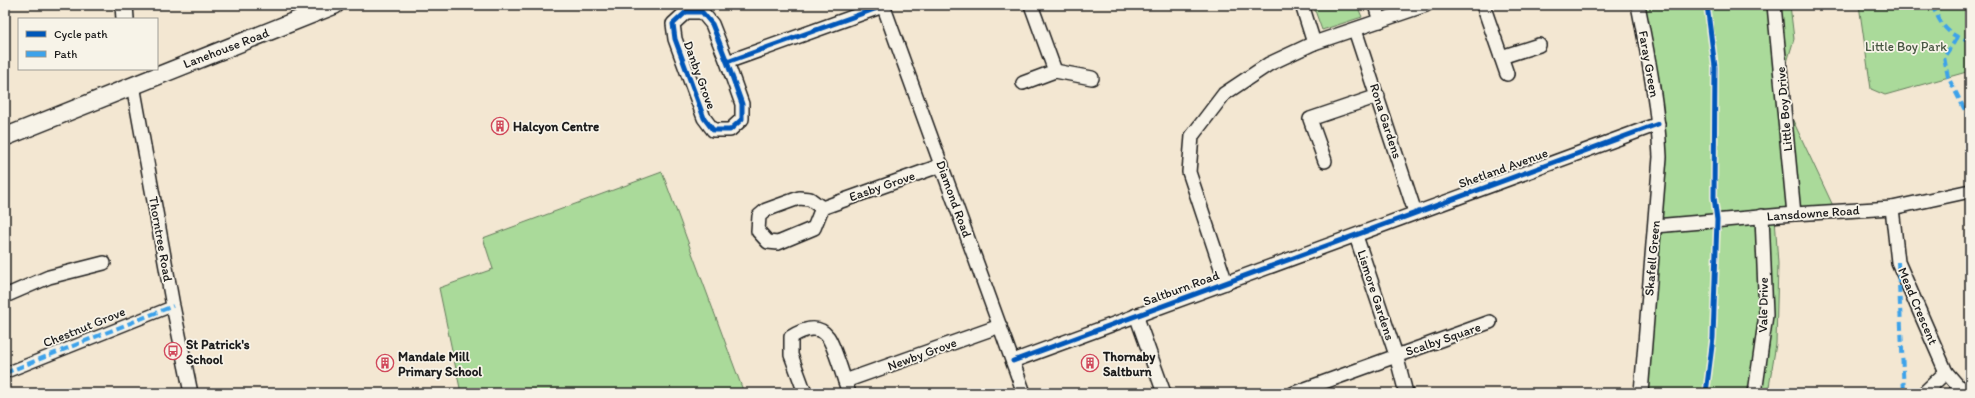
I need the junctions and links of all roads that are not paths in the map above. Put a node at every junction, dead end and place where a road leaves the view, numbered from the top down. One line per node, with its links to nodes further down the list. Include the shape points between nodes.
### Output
1 (124, 5): 11 (street)
2 (335, 5): 18 (street, Lanehouse Road)
3 (883, 5): 17 (street); 29 (street, Diamond Road)
4 (1031, 5): 20 (street)
5 (1302, 5): 14 (street)
6 (1375, 5): 12 (street)
7 (1426, 5): 12 (street)
8 (1484, 5): 16 (street)
9 (1638, 5): 26 (street, Faray Green, via 1651,70)
10 (1774, 5): 34 (street, Little Boy Drive)
11 (125, 18)
12 (1380, 21): 13 (street)
13 (1356, 30): 14 (street); 25 (street, Rona Gardens)
14 (1314, 43): 39 (street, via 1269,64 1224,94 1192,136 1189,172)
15 (1539, 45): 16 (street)
16 (1501, 57): 21 (street)
17 (727, 62): 17 (street, Danby Grove, via 742,104 742,119 730,130 713,130 704,118 675,39 673,24 686,12 702,12 712,24)
18 (158, 68)
19 (152, 70): 22 (street, Lanehouse Road)
20 (1055, 71): 23 (street); 24 (street)
21 (1507, 74)
22 (132, 77): 27 (street, Lanehouse Road); 41 (street, Thorntree Road)
23 (1092, 78)
24 (1023, 82)
25 (1378, 96): 28 (street, via 1310,119); 33 (street, Rona Gardens)
26 (1658, 124): 33 (street, Shetland Avenue); 36 (street, Skafell Green, via 1660,157)
27 (5, 137)
28 (1325, 161)
29 (942, 165): 31 (street, Easby Grove); 44 (street, Diamond Road)
30 (1970, 191): 32 (street, Lansdowne Road)
31 (822, 208): 31 (street, via 814,228 778,243 768,242 758,231 759,216 766,210 799,198 810,199)
32 (1892, 208): 34 (street, Lansdowne Road); 47 (street, Mead Crescent, via 1898,262)
33 (1416, 212): 37 (street, Shetland Avenue)
34 (1794, 214): 35 (street, Lansdowne Road)
35 (1762, 216): 36 (street, Lansdowne Road); 58 (street, Vale Drive, via 1766,315)
36 (1655, 226): 57 (street, Skafell Green)
37 (1356, 236): 39 (street, Saltburn Road); 45 (street, Lismore Gardens)
38 (104, 263): 40 (street, via 49,277)
39 (1226, 283): 42 (street, Saltburn Road)
40 (5, 296)
41 (173, 306): 48 (street, Chestnut Grove); 51 (street, Thorntree Road)
42 (1136, 316): 46 (street, Saltburn Road); 54 (street)
43 (1490, 322): 45 (street, Scalby Square)
44 (1000, 326): 46 (street, Diamond Road); 49 (street, Newby Grove)
45 (1396, 355): 55 (street, Scalby Square); 56 (street, Scalby Square)
46 (1013, 361): 53 (street, Diamond Road)
47 (1946, 372): 50 (street, Mead Crescent, via 1958,386); 59 (street)
48 (5, 373)
49 (847, 387): 52 (street, Newby Grove, via 827,336 816,329 803,329 792,337 791,355)
50 (1970, 391)
51 (191, 393)
52 (805, 393)
53 (1024, 393)
54 (1164, 393)
55 (1294, 393)
56 (1406, 393)
57 (1641, 393)
58 (1755, 393)
59 (1924, 393)

